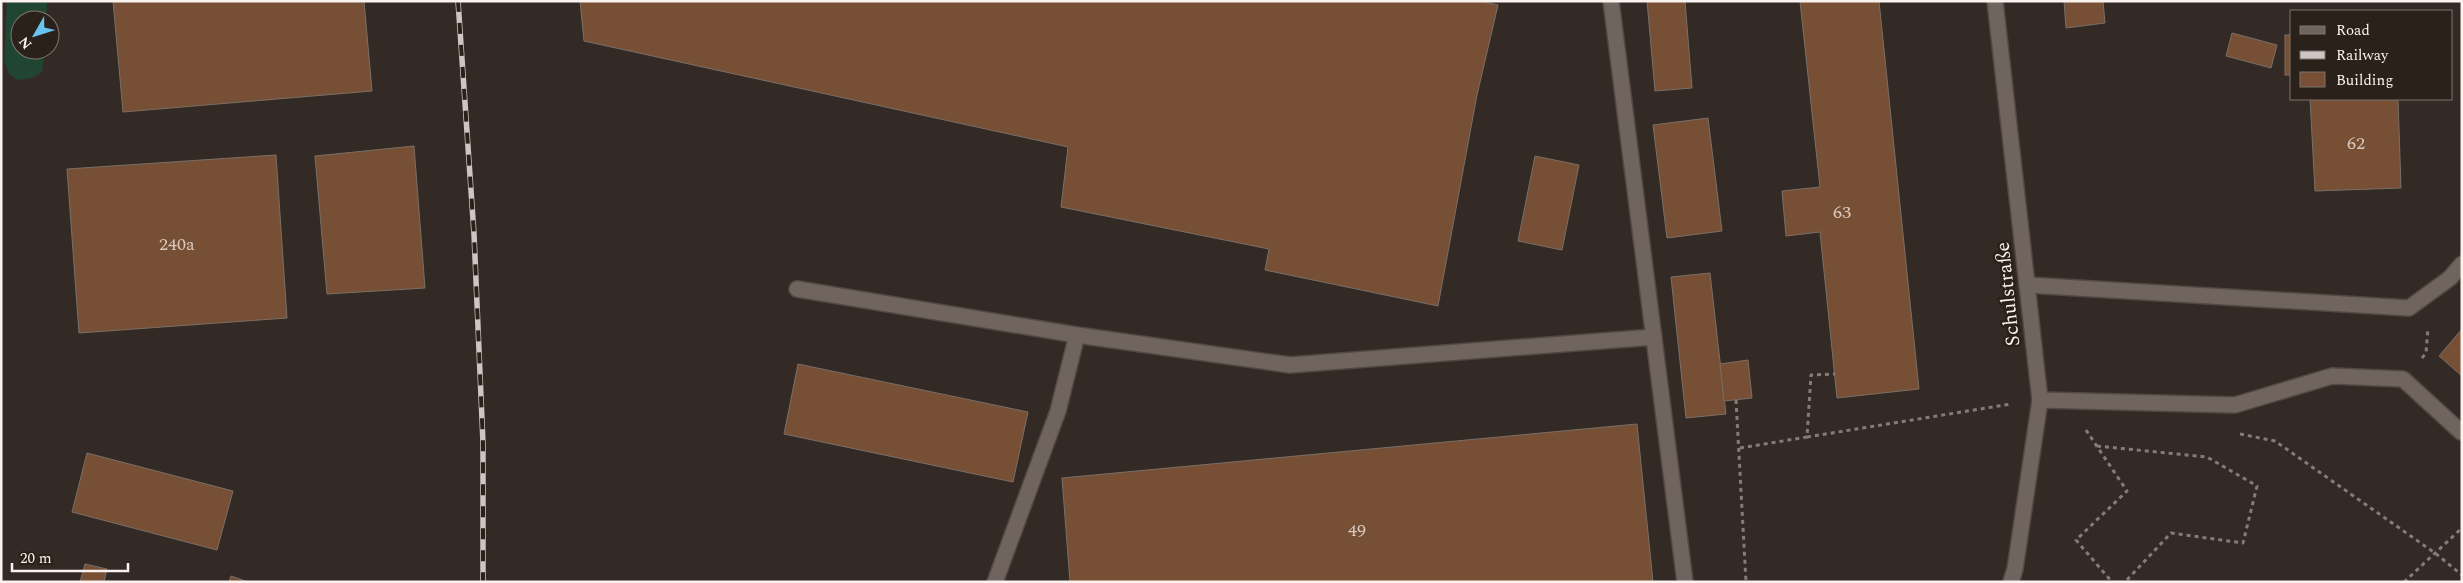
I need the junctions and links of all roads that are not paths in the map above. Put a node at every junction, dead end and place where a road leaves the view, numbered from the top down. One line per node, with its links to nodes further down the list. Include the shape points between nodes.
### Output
1 (1611, 1): 7 (street)
2 (1995, 1): 4 (street, Schulstraße)
3 (2462, 264): 4 (street, via 2450,278 2409,308)
4 (2027, 285): 8 (street, Schulstraße)
5 (797, 289): 6 (street)
6 (1077, 334): 7 (street, via 1290,365); 10 (street, via 1058,411)
7 (1654, 337): 11 (street)
8 (2040, 400): 9 (street, via 2235,405 2332,376 2403,378); 12 (street, Schulstraße)
9 (2461, 432)
10 (995, 582)
11 (1685, 582)
12 (2012, 582)

